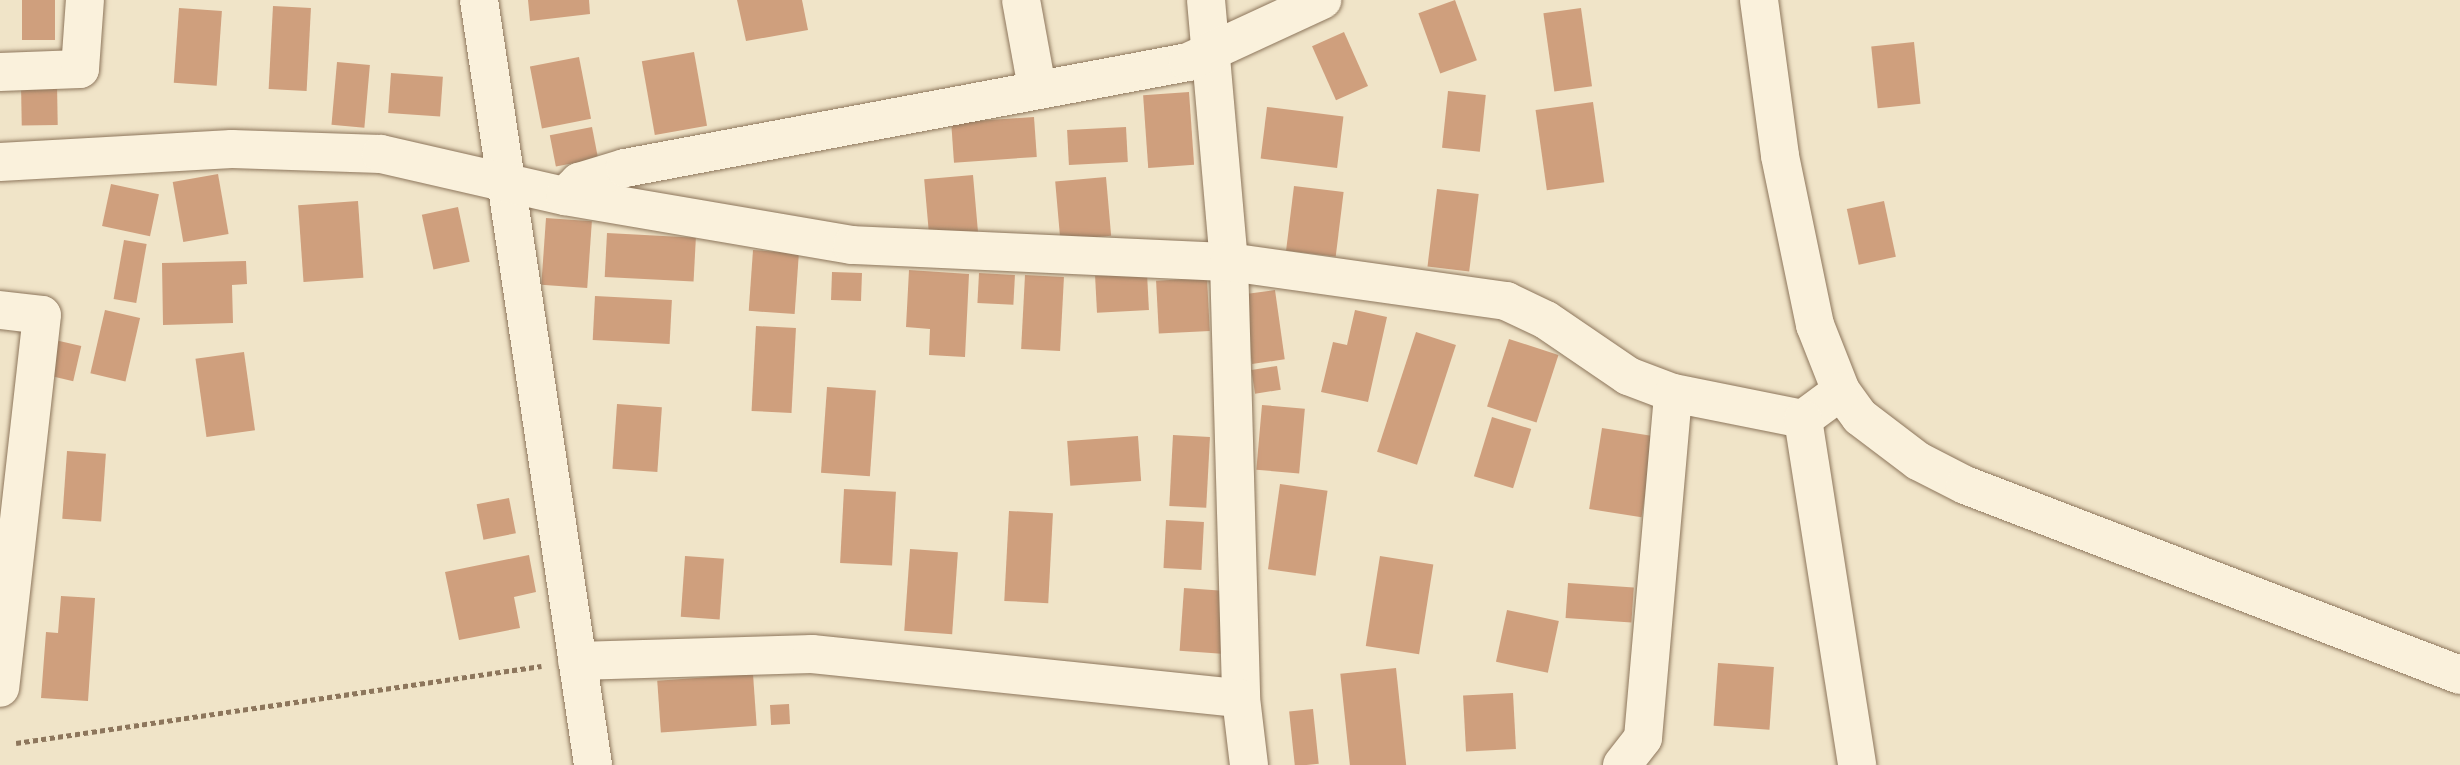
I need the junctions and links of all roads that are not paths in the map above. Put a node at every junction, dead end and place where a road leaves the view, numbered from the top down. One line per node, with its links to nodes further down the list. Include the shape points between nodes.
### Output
1 (85, 0): 8 (street, via 80,69)
2 (479, 0): 11 (street)
3 (1021, 0): 9 (street)
4 (1206, 0): 7 (street)
5 (1322, 0): 7 (street)
6 (1759, 0): 15 (street, via 1804,275)
7 (1209, 52): 9 (street, via 1188,62); 13 (street)
8 (0, 72)
9 (1037, 88): 12 (street, via 625,168 579,182)
10 (0, 162): 11 (street, via 232,149 382,154)
11 (509, 182): 12 (street); 20 (street)
12 (565, 196): 13 (street, via 852,245)
13 (1229, 262): 16 (street, via 1506,302 1546,320 1628,376); 23 (street)
14 (0, 310): 18 (street, via 42,315)
15 (1840, 391): 17 (street); 21 (street, via 1881,435 1965,485)
16 (1673, 393): 17 (street); 26 (street, via 1643,738)
17 (1803, 419): 27 (street)
18 (13, 464): 19 (street)
19 (6, 583): 22 (street)
20 (577, 661): 23 (street, via 863,656); 24 (street)
21 (2460, 675)
22 (0, 688)
23 (1241, 698): 25 (street)
24 (593, 765)
25 (1249, 765)
26 (1622, 765)
27 (1857, 765)

